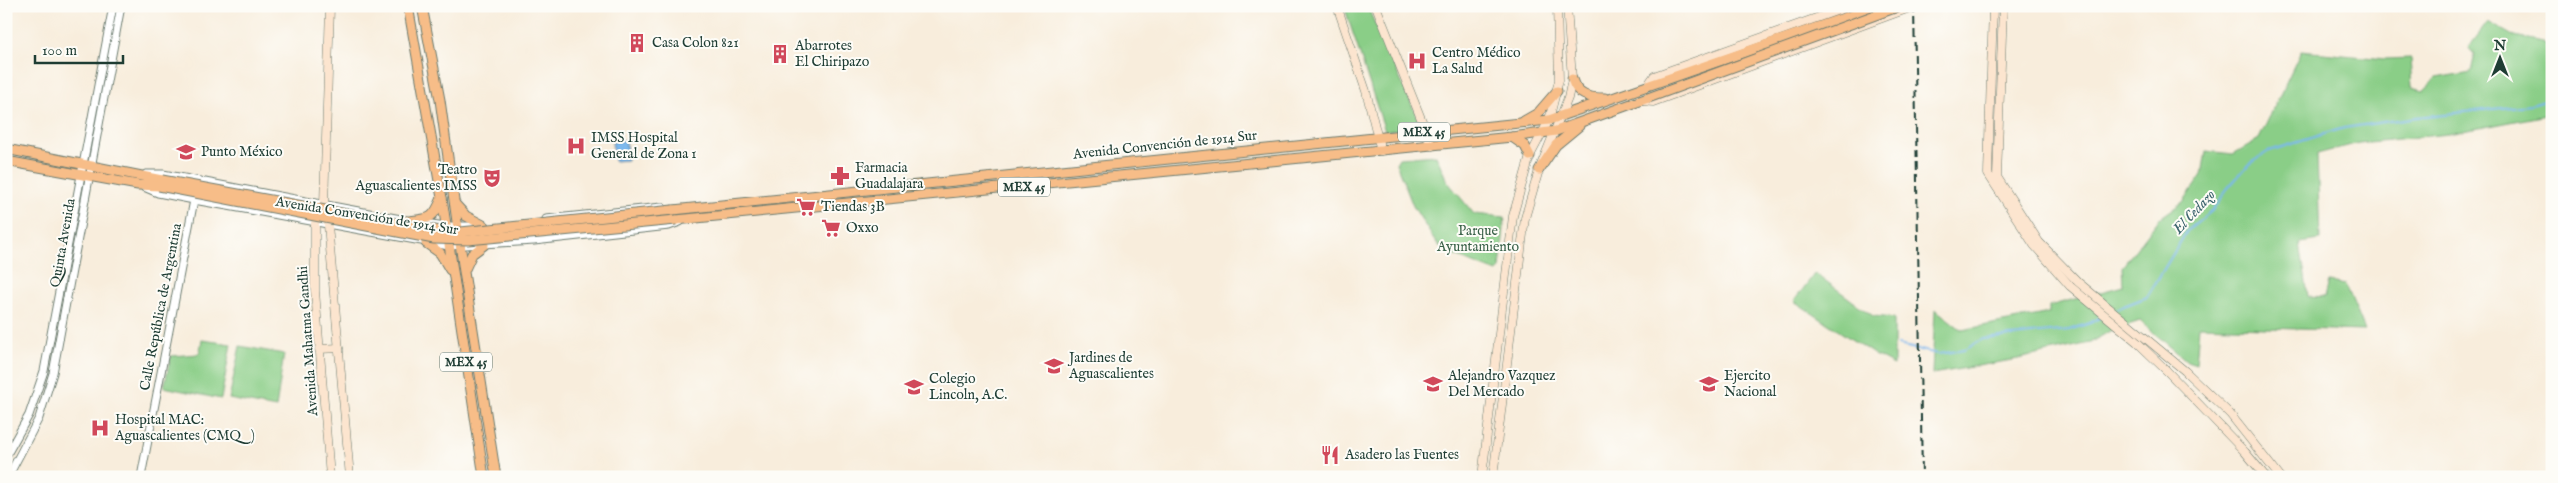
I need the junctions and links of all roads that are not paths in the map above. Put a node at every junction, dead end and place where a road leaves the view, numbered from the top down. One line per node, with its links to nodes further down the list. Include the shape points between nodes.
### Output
1 (113, 6): 40 (street, Quinta Avenida)
2 (121, 6): 40 (street, Quinta Avenida)
3 (330, 6): 49 (main road, Avenida Mahatma Gandhi)
4 (408, 6): 19 (main road, MEX 45)
5 (422, 6): 25 (main road, MEX 45)
6 (1337, 6): 33 (main road)
7 (1376, 6): 31 (main road)
8 (1557, 6): 22 (main road, via 1559,80)
9 (1567, 6): 20 (main road)
10 (1850, 6): 21 (main road, Avenida Convención de 1914 Sur, via 1654,76)
11 (1880, 6): 18 (main road); 21 (main road, Avenida Convención de 1914 Sur / MEX 45)
12 (1900, 6): 24 (main road, Avenida Convención de 1914 Sur / MEX 45, bridge)
13 (1915, 6): 18 (main road, Avenida Convención de 1914 Sur)
14 (1986, 6): 17 (main road)
15 (1993, 6): 17 (main road)
16 (2003, 6): 64 (main road, via 1997,177 2039,242)
17 (1992, 16): 64 (main road, via 1988,174 2034,245)
18 (1880, 19): 24 (main road, Avenida Convención de 1914 Sur, via 1653,102)
19 (420, 66): 25 (main road, via 430,96); 46 (main road, MEX 45)
20 (1572, 79): 23 (main road, via 1575,89 1582,95); 26 (main road)
21 (1651, 84): 23 (main road, Avenida Convención de 1914 Sur / MEX 45)
22 (1556, 91): 27 (main road); 28 (main road, via 1538,113)
23 (1613, 98): 26 (main road, Avenida Convención de 1914 Sur / MEX 45)
24 (1644, 99): 29 (main road, Avenida Convención de 1914 Sur / MEX 45)
25 (440, 100): 48 (main road, MEX 45)
26 (1562, 117): 27 (main road, Avenida Convención de 1914 Sur / MEX 45); 30 (main road)
27 (1549, 120): 28 (main road, Avenida Convención de 1914 Sur / MEX 45); 32 (main road)
28 (1520, 122): 31 (main road, Avenida Convención de 1914 Sur / MEX 45)
29 (1584, 122): 30 (main road, Avenida Convención de 1914 Sur / MEX 45); 41 (main road, via 1556,145)
30 (1556, 131): 32 (main road, Avenida Convención de 1914 Sur / MEX 45); 41 (main road)
31 (1427, 132): 33 (main road, Avenida Convención de 1914 Sur / MEX 45); 35 (main road)
32 (1543, 134): 34 (main road, Avenida Convención de 1914 Sur / MEX 45); 38 (main road)
33 (1379, 137): 37 (main road); 50 (main road, Avenida Convención de 1914 Sur / MEX 45)
34 (1512, 137): 35 (main road, Avenida Convención de 1914 Sur / MEX 45); 38 (main road, via 1525,146)
35 (1432, 146): 37 (main road, Avenida Convención de 1914 Sur / MEX 45)
36 (6, 149): 40 (main road, Avenida Convención de 1914 Sur)
37 (1382, 151): 52 (main road, Avenida Convención de 1914 Sur / MEX 45)
38 (1530, 156): 75 (main road, via 1513,216)
39 (6, 161): 43 (main road, Avenida Convención de 1914 Sur)
40 (86, 164): 42 (main road, Avenida Convención de 1914 Sur); 43 (street, Quinta Avenida)
41 (1539, 170): 76 (main road, via 1525,218)
42 (138, 174): 44 (main road, Avenida Convención de 1914 Sur); 49 (street, Avenida Convención de 1914 Sur, via 163,174)
43 (84, 175): 45 (main road, Avenida Convención de 1914 Sur); 68 (street, Quinta Avenida, via 44,371 29,415); 69 (street, Quinta Avenida, via 53,373 39,418)
44 (160, 183): 45 (main road, Avenida Convención de 1914 Sur); 50 (main road, Avenida Convención de 1914 Sur, bridge, via 451,233); 52 (main road, Avenida Convención de 1914 Sur, bridge, via 434,239 468,240)
45 (138, 185): 47 (street, Avenida Convención de 1914 Sur, via 158,193)
46 (442, 198): 51 (main road, via 434,215 428,219); 55 (main road, MEX 45)
47 (194, 200): 53 (street, Avenida Convención de 1914 Sur); 70 (street, Calle República de Argentina)
48 (455, 203): 56 (main road, MEX 45); 57 (main road, via 466,216)
49 (324, 204): 51 (street, Avenida Convención de 1914 Sur); 53 (main road, Avenida Mahatma Gandhi); 54 (main road, Avenida Mahatma Gandhi)
50 (677, 210): 57 (street, Avenida Convención de 1914 Sur / MEX 45, via 658,207)
51 (407, 220): 55 (street, Avenida Convención de 1914 Sur)
52 (679, 220): 59 (street, Avenida Convención de 1914 Sur / MEX 45, via 659,227)
53 (315, 223): 54 (street, Avenida Convención de 1914 Sur); 66 (main road, Avenida Mahatma Gandhi, via 314,291)
54 (328, 225): 58 (street, Avenida Convención de 1914 Sur); 67 (main road, Avenida Mahatma Gandhi)
55 (446, 226): 56 (street, Avenida Convención de 1914 Sur / MEX 45); 60 (main road, MEX 45)
56 (458, 226): 57 (street, Avenida Convención de 1914 Sur / MEX 45); 61 (main road, MEX 45)
57 (485, 226)
58 (426, 243): 60 (street, Avenida Convención de 1914 Sur); 63 (main road, via 440,253)
59 (484, 245): 61 (street, Avenida Convención de 1914 Sur / MEX 45); 62 (main road, via 472,254)
60 (449, 246): 61 (street, Avenida Convención de 1914 Sur / MEX 45); 63 (main road, MEX 45)
61 (461, 246): 62 (main road, MEX 45)
62 (464, 272): 74 (main road, MEX 45)
63 (453, 276): 73 (main road, MEX 45)
64 (2074, 284): 65 (main road)
65 (2116, 319): 77 (main road); 78 (main road, via 2185,371 2243,429)
66 (319, 348): 67 (main road); 71 (main road, Avenida Mahatma Gandhi)
67 (339, 348): 72 (main road, Avenida Mahatma Gandhi)
68 (6, 456)
69 (8, 477)
70 (141, 477)
71 (330, 477)
72 (350, 477)
73 (484, 477)
74 (496, 477)
75 (1482, 477)
76 (1492, 477)
77 (2266, 477)
78 (2280, 477)

